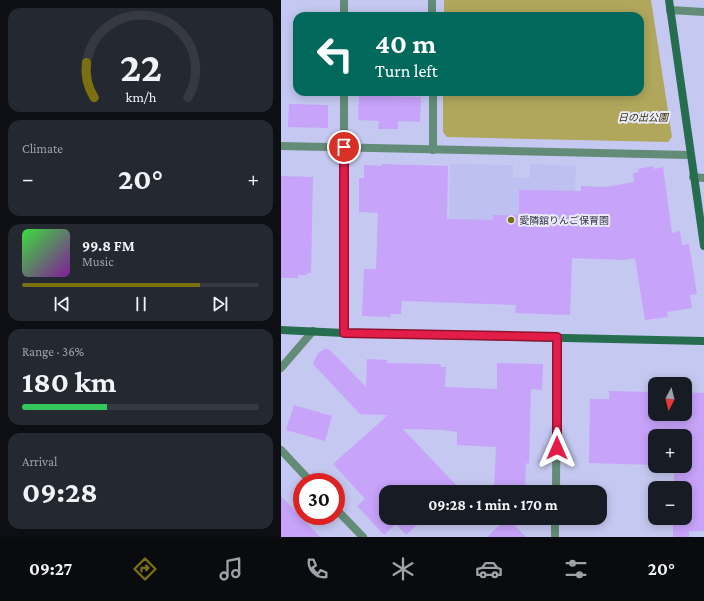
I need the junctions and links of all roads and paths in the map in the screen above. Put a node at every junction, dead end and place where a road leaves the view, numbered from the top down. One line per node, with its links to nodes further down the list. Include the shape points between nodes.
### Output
1 (344, 0): 5 (street)
2 (432, 0): 6 (street)
3 (669, 0): 4 (street)
4 (670, 10): 7 (street); 13 (street)
5 (344, 12)
6 (432, 12)
7 (704, 12)
8 (344, 96): 11 (street)
9 (433, 96): 12 (street)
10 (281, 146): 11 (street)
11 (344, 147): 12 (street); 19 (street)
12 (433, 150): 13 (street)
13 (690, 155): 14 (street)
14 (693, 177): 15 (street); 16 (street)
15 (704, 178)
16 (704, 246)
17 (281, 330): 18 (street)
18 (313, 331): 19 (street); 22 (street)
19 (344, 333): 20 (street)
20 (557, 337): 21 (street); 25 (street)
21 (704, 341)
22 (281, 368)
23 (281, 450): 24 (street)
24 (303, 473)
25 (556, 485)
26 (345, 518): 28 (street)
27 (555, 525): 29 (street)
28 (363, 537)
29 (555, 537)

